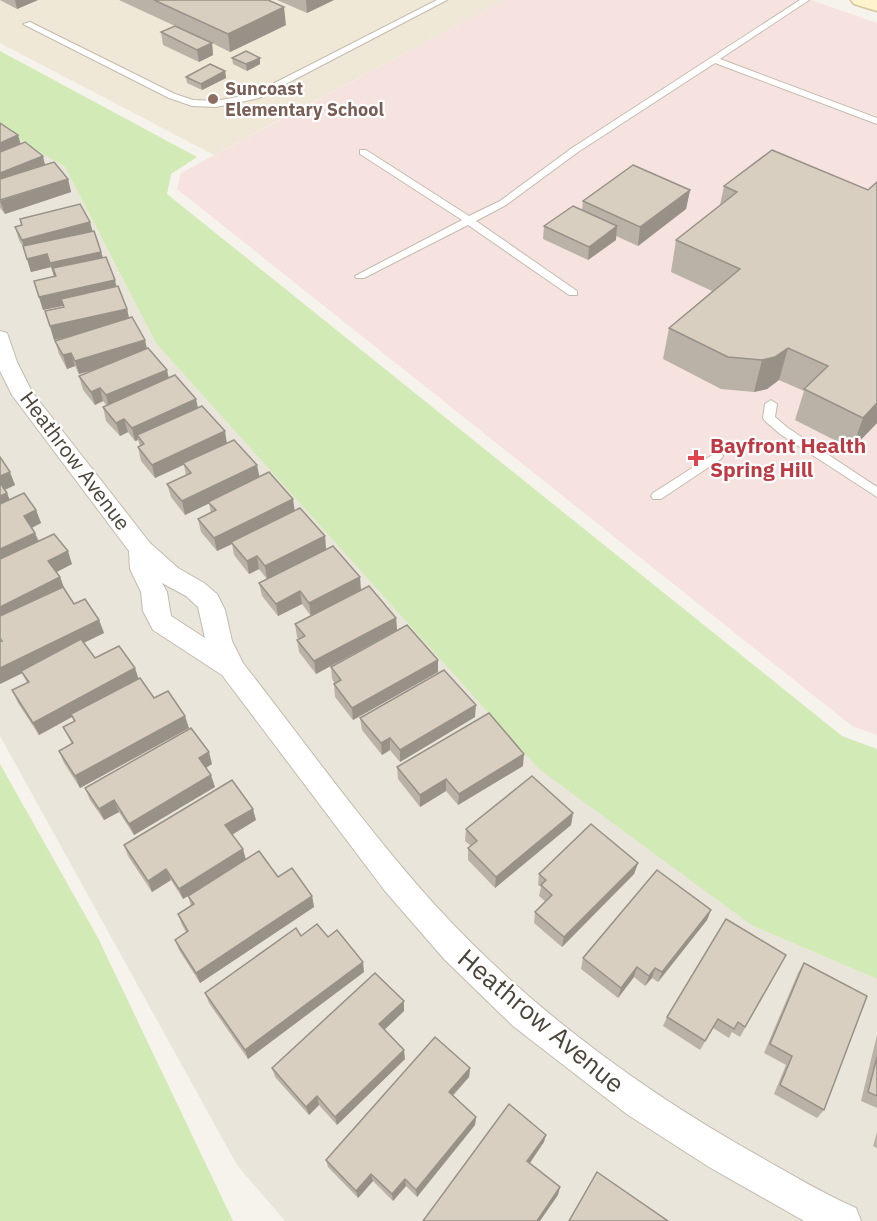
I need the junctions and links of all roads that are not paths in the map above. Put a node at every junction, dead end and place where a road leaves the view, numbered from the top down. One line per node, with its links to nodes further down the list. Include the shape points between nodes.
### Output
1 (443, 0): 5 (lane, via 256,96 216,104 192,103 172,96)
2 (805, 0): 6 (lane)
3 (861, 0): 4 (street)
4 (877, 5)
5 (27, 24)
6 (713, 59): 7 (lane); 9 (lane, via 519,192)
7 (877, 121)
8 (363, 152): 9 (lane)
9 (470, 221): 10 (lane); 11 (lane)
10 (360, 276)
11 (573, 292)
12 (0, 338): 17 (street, Heathrow Avenue, via 6,362 23,395)
13 (771, 404): 15 (lane, via 769,418 784,431)
14 (717, 456): 16 (lane)
15 (877, 493)
16 (657, 496)
17 (141, 549): 18 (street, Heathrow Avenue, via 166,573 195,588 207,600); 18 (street, Heathrow Avenue, via 142,569 154,592 162,623)
18 (231, 667): 19 (street, Heathrow Avenue, via 393,878 454,948 522,1012 613,1084 709,1149)
19 (843, 1221)

